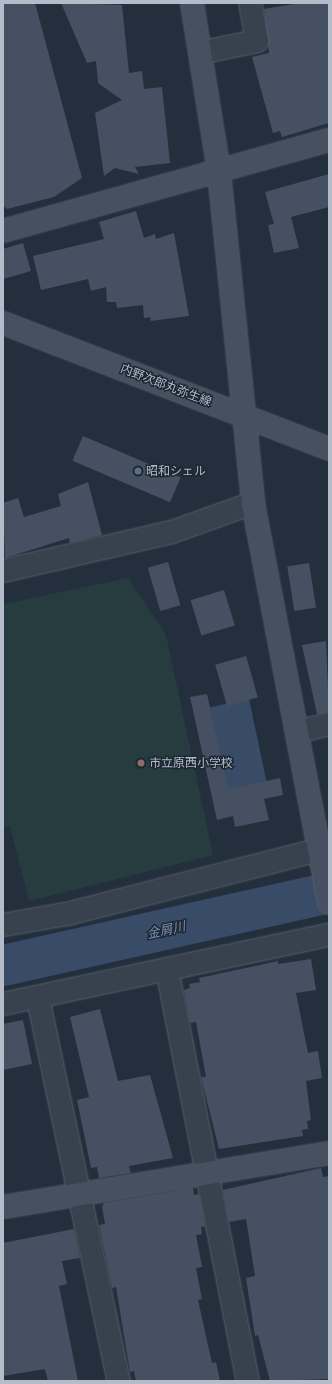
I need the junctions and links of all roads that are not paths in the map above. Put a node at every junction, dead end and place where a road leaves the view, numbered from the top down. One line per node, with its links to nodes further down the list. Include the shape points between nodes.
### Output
1 (192, 3): 6 (street)
2 (202, 3): 4 (street)
3 (250, 3): 4 (street, via 257,41)
4 (209, 51): 6 (street)
5 (329, 140): 6 (street)
6 (218, 164): 7 (street); 9 (street)
7 (3, 231)
8 (3, 323): 9 (street, 内野次郎丸弥生線)
9 (246, 416): 10 (street, 内野次郎丸弥生線); 11 (street)
10 (329, 449)
11 (253, 503): 12 (street, via 172,532); 14 (street)
12 (3, 571)
13 (329, 724): 14 (street)
14 (297, 732): 15 (street)
15 (322, 845): 16 (street); 17 (street, via 67,914)
16 (329, 903)
17 (3, 925)
18 (329, 935): 19 (street)
19 (167, 969): 20 (street); 23 (street)
20 (38, 998): 21 (street); 24 (street)
21 (3, 1004)
22 (329, 1153): 23 (street)
23 (206, 1172): 24 (street); 27 (street)
24 (81, 1196): 25 (street); 26 (street)
25 (3, 1207)
26 (119, 1381)
27 (248, 1381)

